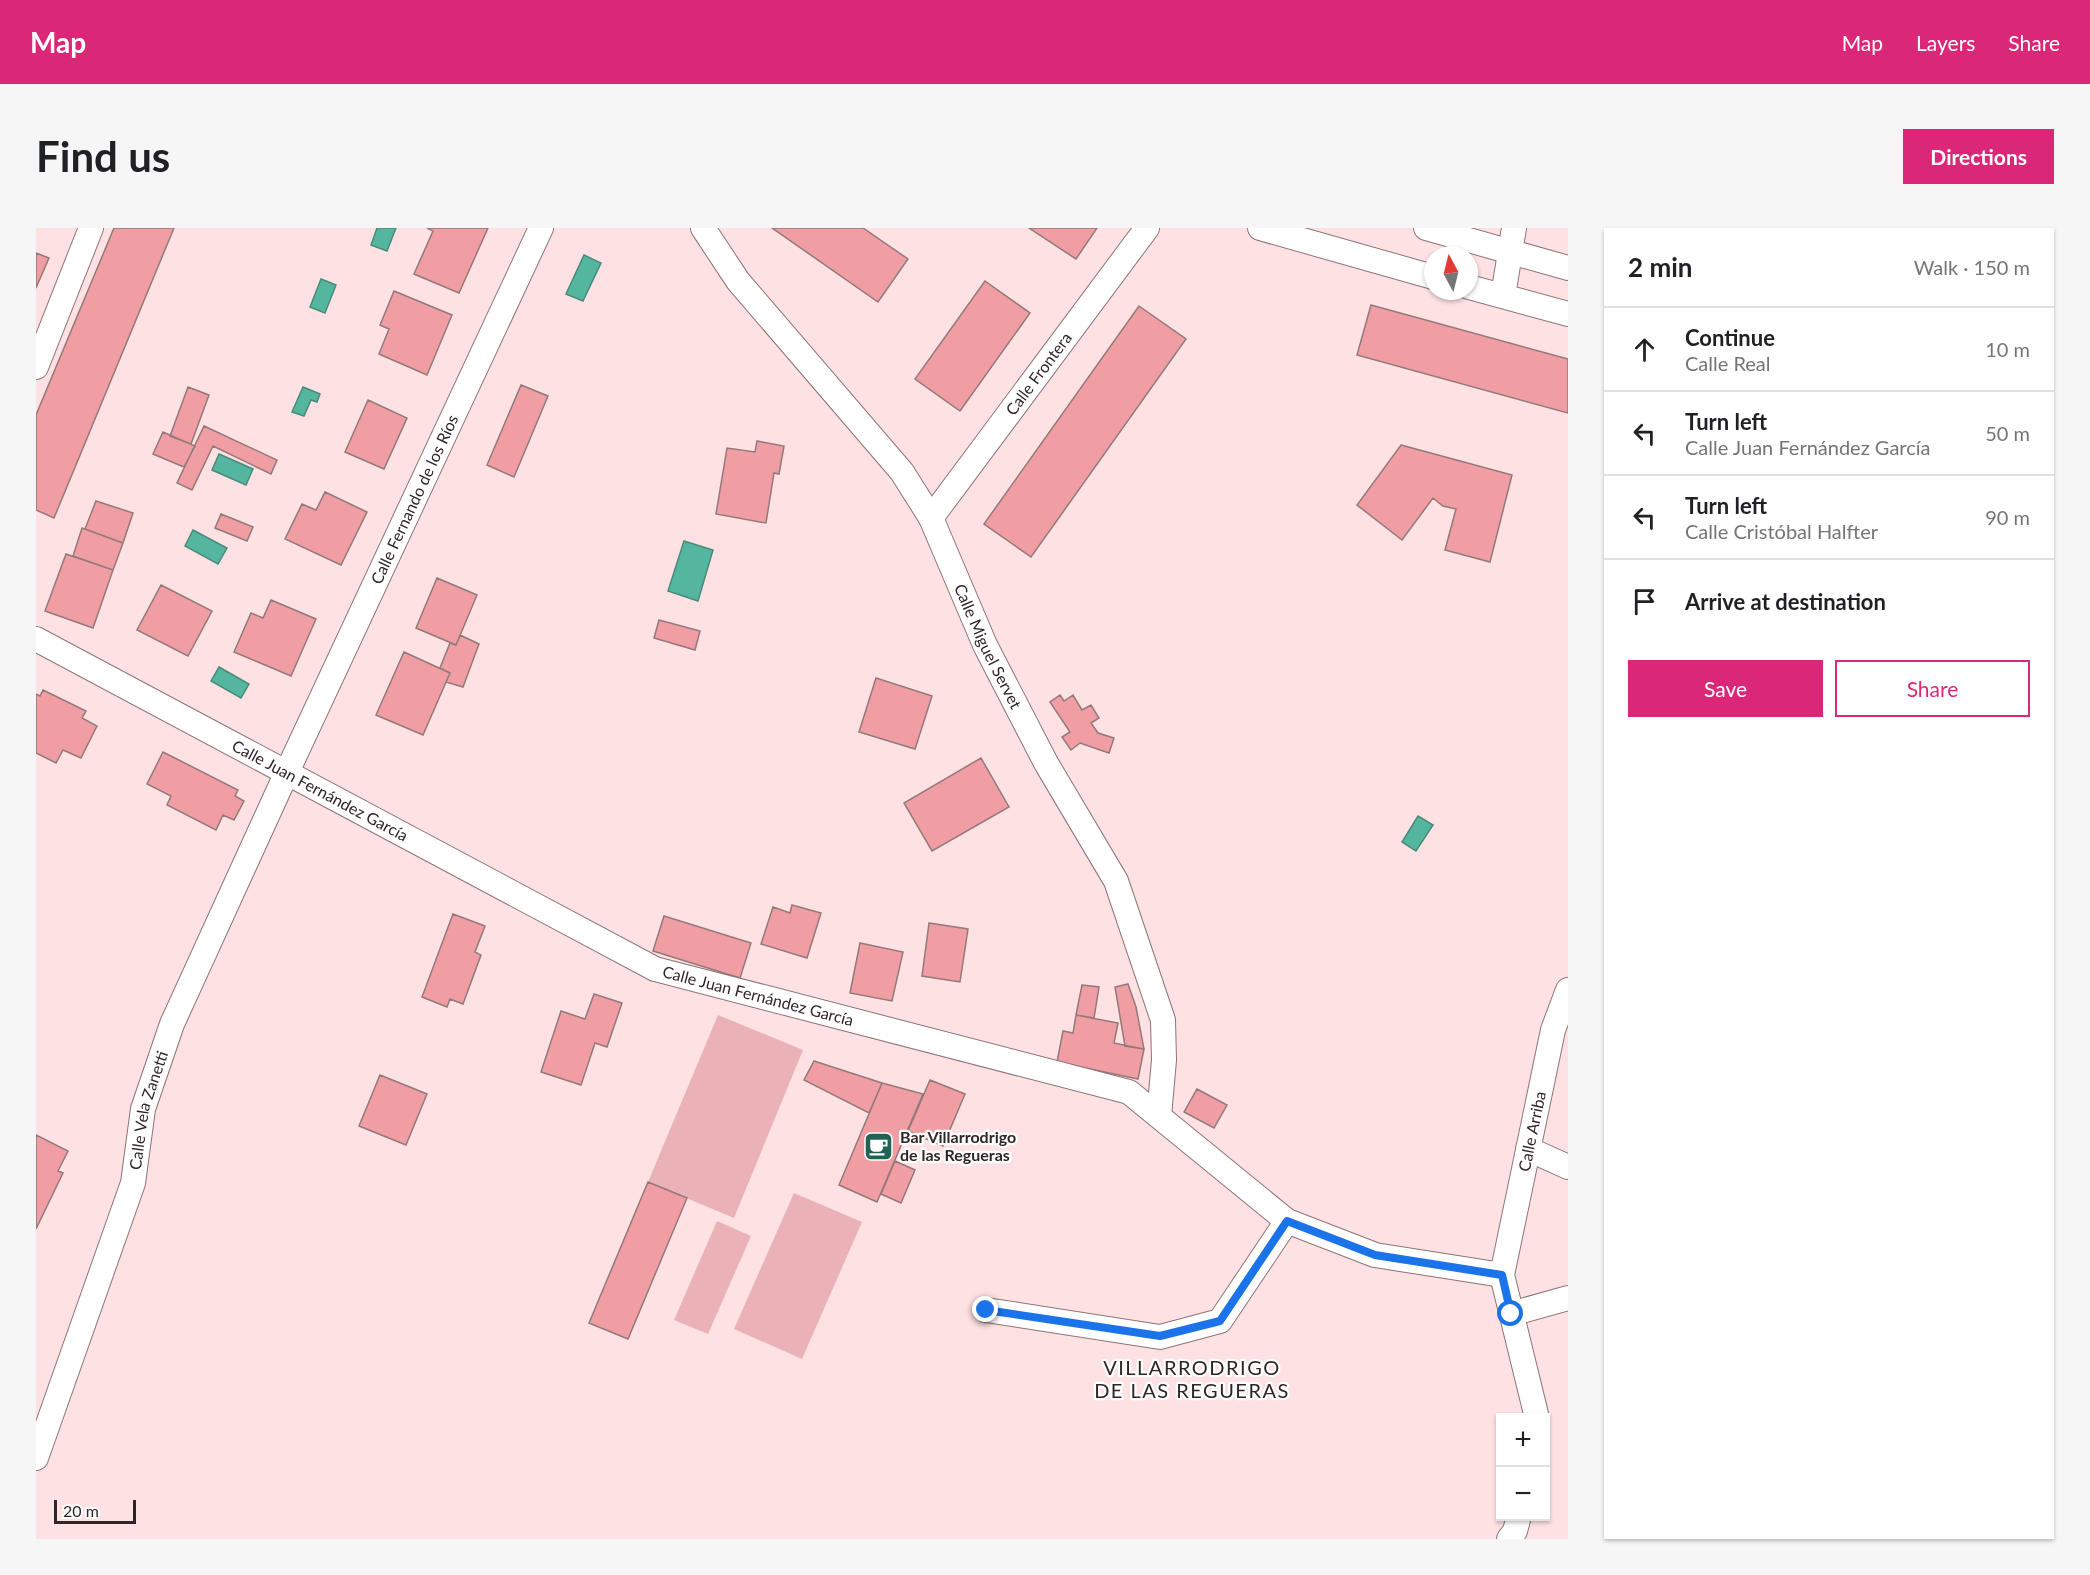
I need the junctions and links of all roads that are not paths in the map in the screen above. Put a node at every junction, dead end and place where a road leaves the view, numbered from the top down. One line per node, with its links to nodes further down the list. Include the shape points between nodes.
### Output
1 (91, 228): 14 (street)
2 (541, 228): 17 (street, Calle Fernando de los Ríos)
3 (703, 228): 15 (street, Calle Miguel Servet, via 738,281 902,472)
4 (1147, 228): 15 (street, Calle Frontera)
5 (1260, 228): 10 (street)
6 (1426, 228): 8 (street)
7 (1514, 228): 8 (street)
8 (1511, 252): 9 (street); 12 (street)
9 (1568, 268)
10 (1424, 274)
11 (1478, 289): 12 (street)
12 (1503, 296): 13 (street)
13 (1568, 314)
14 (36, 367)
15 (931, 518): 19 (street, Calle Miguel Servet, via 985,645 1046,763 1116,881 1163,1020)
16 (36, 639): 17 (street, Calle Juan Fernández García)
17 (287, 772): 19 (street, Calle Juan Fernández García, via 655,969 1129,1092); 28 (street, Calle Vela Zanetti, via 172,1024 143,1109 133,1183)
18 (1568, 990): 20 (street, Calle Arriba, via 1553,1030)
19 (1159, 1116): 22 (street, Calle Juan Fernández García)
20 (1528, 1149): 21 (street); 23 (street, Calle Arriba)
21 (1568, 1167)
22 (1287, 1221): 23 (street, Calle Juan Fernández García, via 1375,1255); 25 (street, via 1220,1321 1160,1336)
23 (1502, 1275): 26 (street)
24 (1568, 1298): 26 (street)
25 (986, 1310)
26 (1511, 1314): 27 (street)
27 (1536, 1413)
28 (36, 1458)
29 (1518, 1521): 30 (street)
30 (1509, 1539)

